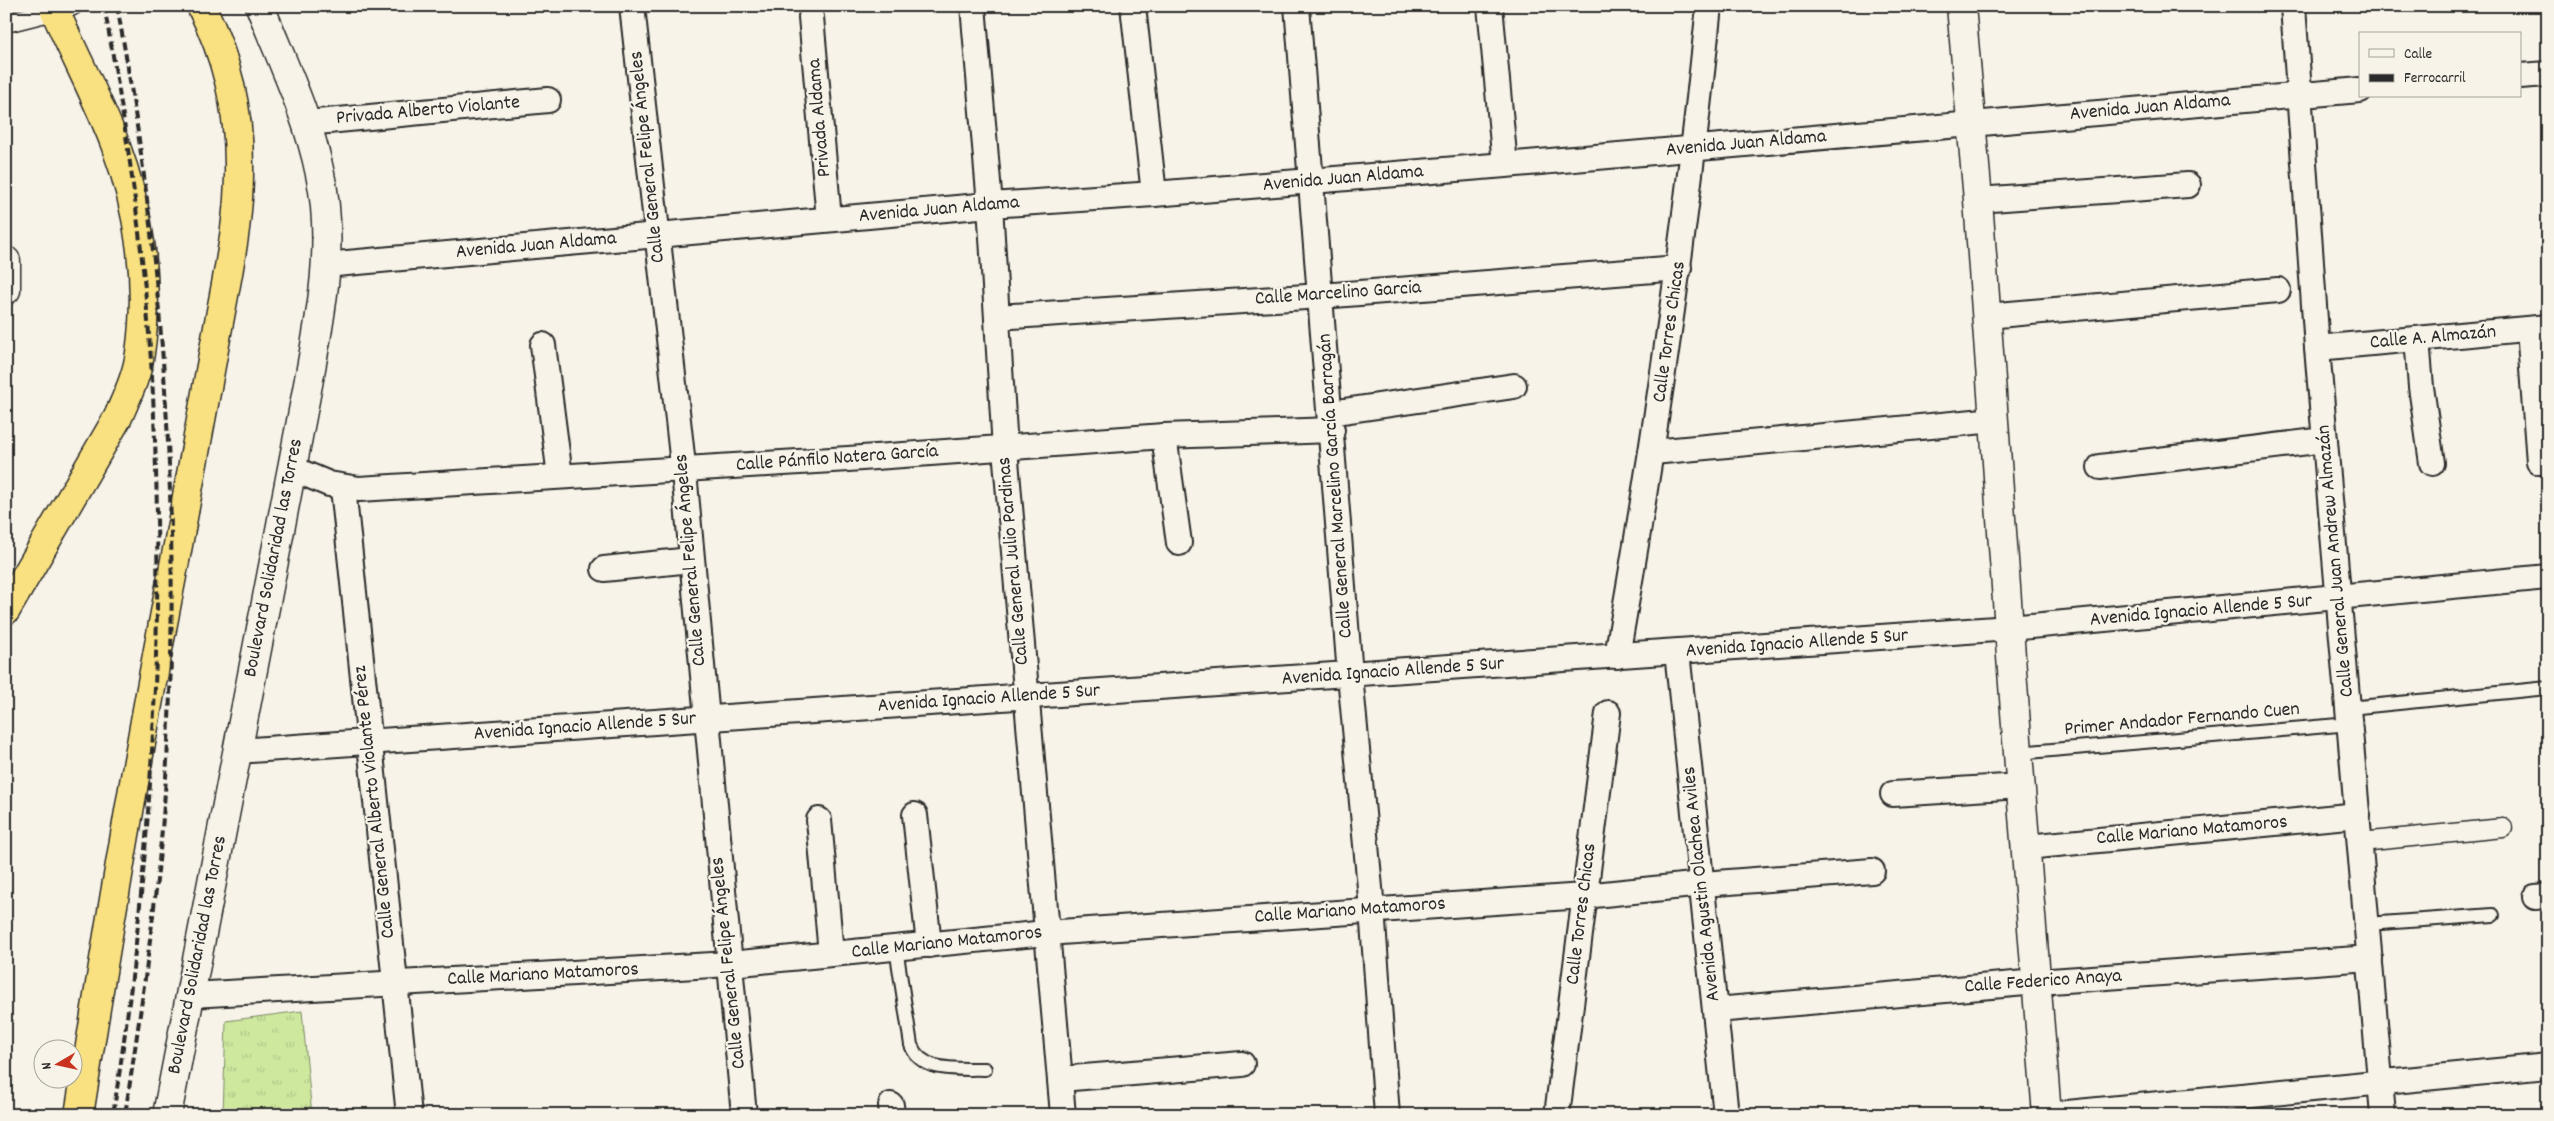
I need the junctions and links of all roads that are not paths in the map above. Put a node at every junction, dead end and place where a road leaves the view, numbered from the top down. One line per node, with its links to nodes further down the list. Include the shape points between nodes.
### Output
1 (201, 6): 103 (highway, via 221,52 232,94 239,164 237,208 197,445 137,754)
2 (260, 6): 19 (main road, Boulevard Solidaridad las Torres)
3 (632, 6): 29 (street, Calle General Felipe Ángeles)
4 (973, 6): 27 (street, Calle General Julio Pardinas)
5 (1133, 6): 25 (street)
6 (1298, 6): 23 (street, Calle General Marcelino García Barragán)
7 (1490, 6): 22 (street)
8 (1708, 6): 21 (street, Calle Torres Chicas)
9 (1961, 6): 20 (main road)
10 (2293, 6): 17 (street, Calle General Juan Andrew Almazán)
11 (61, 8): 13 (street); 61 (highway, via 115,144 138,224 143,307 140,354 132,388 118,417)
12 (811, 17): 28 (street, Privada Aldama)
13 (6, 23)
14 (2548, 74): 15 (street)
15 (2522, 76)
16 (2359, 90): 17 (street, Avenida Juan Aldama)
17 (2300, 96): 20 (street, Avenida Juan Aldama); 41 (street, Calle General Juan Andrew Almazán)
18 (548, 100): 19 (street, Privada Alberto Violante)
19 (307, 123): 31 (main road, Boulevard Solidaridad las Torres, via 325,210)
20 (1972, 123): 21 (street, Avenida Juan Aldama); 26 (main road)
21 (1694, 149): 22 (street, Avenida Juan Aldama); 32 (street, Calle Torres Chicas)
22 (1505, 165): 23 (street, Avenida Juan Aldama)
23 (1312, 181): 25 (street, Avenida Juan Aldama); 35 (street, Calle General Marcelino García Barragán)
24 (2188, 185): 26 (street)
25 (1154, 194): 27 (street, Avenida Juan Aldama)
26 (1978, 200): 36 (main road)
27 (990, 205): 28 (street, Avenida Juan Aldama); 37 (street, Calle General Julio Pardinas)
28 (829, 219): 29 (street, Avenida Juan Aldama)
29 (656, 234): 31 (street, Avenida Juan Aldama); 53 (street, Calle General Felipe Ángeles)
30 (6, 261): 33 (main road)
31 (325, 265): 52 (main road, Boulevard Solidaridad las Torres, via 318,328)
32 (1679, 268): 35 (street, Calle Marcelino Garcia); 48 (street, Calle Torres Chicas)
33 (6, 290)
34 (2278, 290): 36 (street)
35 (1321, 296): 37 (street, Calle Marcelino Garcia); 44 (street, Calle General Marcelino García Barragán)
36 (1987, 316): 43 (main road)
37 (997, 317): 47 (street, Calle General Julio Pardinas)
38 (2538, 328): 39 (street, Calle A. Almazán); 49 (street)
39 (2418, 339): 41 (street, Calle A. Almazán); 50 (street)
40 (543, 345): 54 (street)
41 (2317, 348): 46 (street, Calle General Juan Andrew Almazán)
42 (1514, 386): 44 (street, Calle Pánfilo Natera García)
43 (1995, 420): 48 (street); 62 (main road)
44 (1331, 421): 45 (street, Calle Pánfilo Natera García); 65 (street, Calle General Marcelino García Barragán)
45 (1164, 436): 47 (street, Calle Pánfilo Natera García); 56 (street)
46 (2325, 440): 51 (street); 60 (street, Calle General Juan Andrew Almazán)
47 (1005, 449): 53 (street, Calle Pánfilo Natera García); 67 (street, Calle General Julio Pardinas)
48 (1652, 452): 64 (street, Calle Torres Chicas)
49 (2539, 462)
50 (2432, 463)
51 (2100, 466)
52 (292, 468): 55 (street); 72 (main road, Boulevard Solidaridad las Torres)
53 (683, 468): 54 (street, Calle Pánfilo Natera García); 57 (street, Calle General Felipe Ángeles)
54 (560, 476): 55 (street, Calle Pánfilo Natera García)
55 (343, 488): 71 (street, Calle General Alberto Violante Pérez)
56 (1179, 543)
57 (691, 560): 58 (street); 70 (street, Calle General Felipe Ángeles)
58 (604, 569)
59 (2548, 577): 60 (street, Avenida Ignacio Allende 5 Sur)
60 (2338, 598): 62 (street, Avenida Ignacio Allende 5 Sur); 69 (street, Calle General Juan Andrew Almazán)
61 (6, 610)
62 (2010, 628): 63 (street, Avenida Ignacio Allende 5 Sur); 73 (main road)
63 (1676, 652): 64 (street, Avenida Ignacio Allende 5 Sur); 83 (street, Avenida Agustin Olachea Aviles)
64 (1617, 656): 65 (street, Avenida Ignacio Allende 5 Sur)
65 (1350, 675): 67 (street, Avenida Ignacio Allende 5 Sur); 85 (street, Calle General Marcelino García Barragán)
66 (2548, 688): 69 (lane, Primer Andador Fernando Cuen)
67 (1025, 697): 70 (street, Avenida Ignacio Allende 5 Sur); 88 (street, Calle General Julio Pardinas)
68 (1608, 713): 84 (street, Calle Torres Chicas)
69 (2349, 716): 73 (lane, Primer Andador Fernando Cuen); 77 (street, Calle General Juan Andrew Almazán)
70 (705, 718): 71 (street, Avenida Ignacio Allende 5 Sur); 93 (street, Calle General Felipe Ángeles)
71 (369, 742): 72 (street, Avenida Ignacio Allende 5 Sur); 95 (street, Calle General Alberto Violante Pérez)
72 (237, 751): 96 (main road, Boulevard Solidaridad las Torres)
73 (2018, 752): 74 (main road)
74 (2021, 786): 75 (street); 81 (main road)
75 (1893, 794)
76 (915, 815): 89 (street)
77 (2358, 816): 80 (street, Calle General Juan Andrew Almazán); 81 (street, Calle Mariano Matamoros)
78 (819, 820): 91 (street)
79 (2503, 828): 80 (street)
80 (2361, 842): 87 (street, Calle General Juan Andrew Almazán)
81 (2026, 847): 94 (main road)
82 (1872, 871): 83 (street, Calle Mariano Matamoros)
83 (1702, 884): 84 (street, Calle Mariano Matamoros); 97 (street, Avenida Agustin Olachea Aviles)
84 (1584, 896): 85 (street, Calle Mariano Matamoros); 109 (street, Calle Torres Chicas)
85 (1372, 909): 88 (street, Calle Mariano Matamoros); 108 (street, Calle General Marcelino García Barragán)
86 (2493, 915): 87 (lane)
87 (2367, 924): 92 (street, Calle General Juan Andrew Almazán)
88 (1046, 933): 89 (street, Calle Mariano Matamoros); 101 (street, Calle General Julio Pardinas)
89 (929, 945): 90 (street, Calle Mariano Matamoros)
90 (896, 948): 91 (street, Calle Mariano Matamoros); 100 (lane, via 914,1054 925,1064 939,1068)
91 (831, 954): 93 (street, Calle Mariano Matamoros)
92 (2370, 958): 94 (street, Calle Federico Anaya); 102 (street, Calle General Juan Andrew Almazán)
93 (730, 964): 95 (street, Calle Mariano Matamoros); 106 (street, Calle General Felipe Ángeles)
94 (2037, 982): 97 (street, Calle Federico Anaya); 111 (main road)
95 (394, 984): 96 (street, Calle Mariano Matamoros); 105 (street, Calle General Alberto Violante Pérez)
96 (191, 996): 104 (main road, Boulevard Solidaridad las Torres)
97 (1716, 1010): 110 (street, Avenida Agustin Olachea Aviles)
98 (1242, 1064): 101 (street)
99 (2548, 1066): 102 (street)
100 (985, 1069)
101 (1060, 1079): 107 (street, Calle General Julio Pardinas)
102 (2380, 1083): 111 (street); 112 (street, Calle General Juan Andrew Almazán)
103 (79, 1115)
104 (168, 1115)
105 (409, 1115)
106 (744, 1115)
107 (1063, 1115)
108 (1387, 1115)
109 (1557, 1115)
110 (1726, 1115)
111 (2047, 1115)
112 (2383, 1115)

